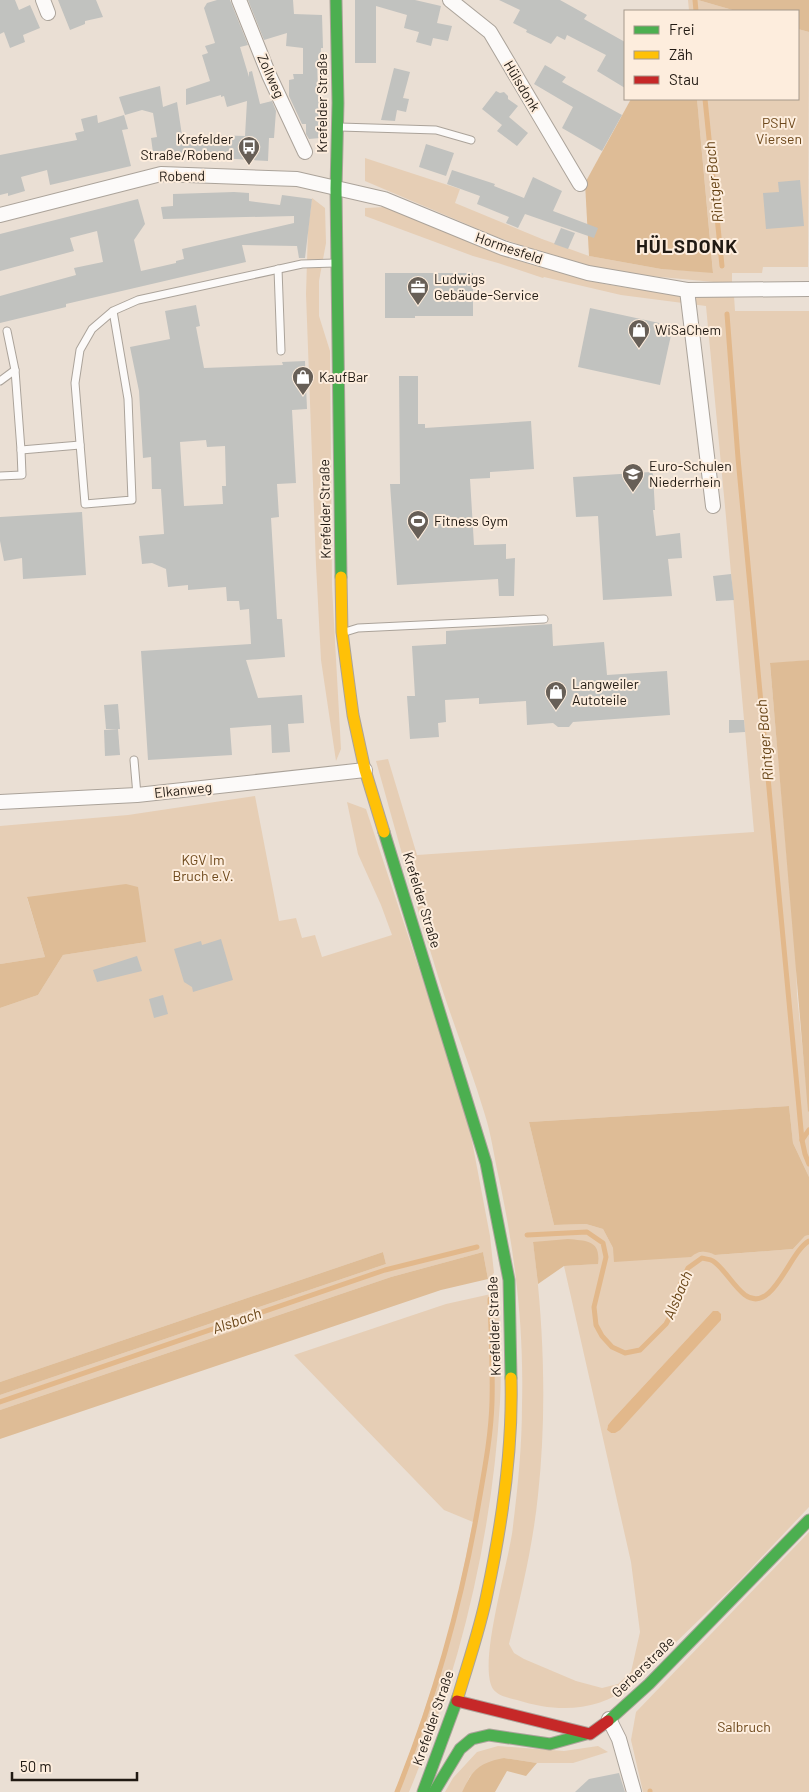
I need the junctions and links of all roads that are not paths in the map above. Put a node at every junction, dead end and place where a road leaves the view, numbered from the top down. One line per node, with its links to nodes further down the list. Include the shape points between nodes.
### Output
1 (43, 0): 5 (street)
2 (239, 0): 8 (street, Zollweg)
3 (336, 0): 6 (main road, Krefelder Straße)
4 (450, 0): 9 (street, Hülsdonk, via 490,32)
5 (48, 14)
6 (338, 127): 7 (lane, via 436,130); 10 (main road, Krefelder Straße)
7 (471, 140)
8 (305, 152)
9 (580, 184)
10 (336, 189): 11 (street, Robend, via 297,179 161,174); 12 (main road, Krefelder Straße); 15 (street, Hormesfeld, via 384,199 503,248 588,273)
11 (0, 215)
12 (337, 263): 13 (lane, via 302,264); 26 (main road, Krefelder Straße)
13 (278, 270): 16 (lane, via 138,300); 18 (lane)
14 (809, 289): 15 (street, Hormesfeld)
15 (692, 290): 24 (street)
16 (113, 311): 21 (lane, via 92,329 80,350 75,383); 21 (lane, via 128,399 132,500 85,504)
17 (7, 331): 19 (lane)
18 (281, 351)
19 (15, 370): 20 (lane); 22 (lane)
20 (0, 382)
21 (80, 445): 22 (lane)
22 (21, 450): 23 (lane, via 22,476)
23 (0, 476)
24 (713, 506)
25 (544, 619): 26 (lane, via 358,628)
26 (342, 632): 28 (main road, Krefelder Straße, via 353,714)
27 (134, 760): 29 (lane)
28 (365, 770): 29 (street, Elkanweg); 32 (main road, Krefelder Straße, via 486,1163 509,1280 512,1408 503,1505 487,1595)
29 (137, 795): 30 (street, Elkanweg)
30 (0, 802)
31 (809, 1520): 33 (main road, Gerberstraße, via 649,1684)
32 (457, 1701): 34 (main road); 35 (main road, Krefelder Straße)
33 (609, 1719): 34 (main road, Gerberstraße); 37 (street, via 619,1738)
34 (590, 1734): 36 (main road, via 550,1744 489,1735 472,1739 460,1749)
35 (423, 1792)
36 (434, 1792)
37 (634, 1792)

